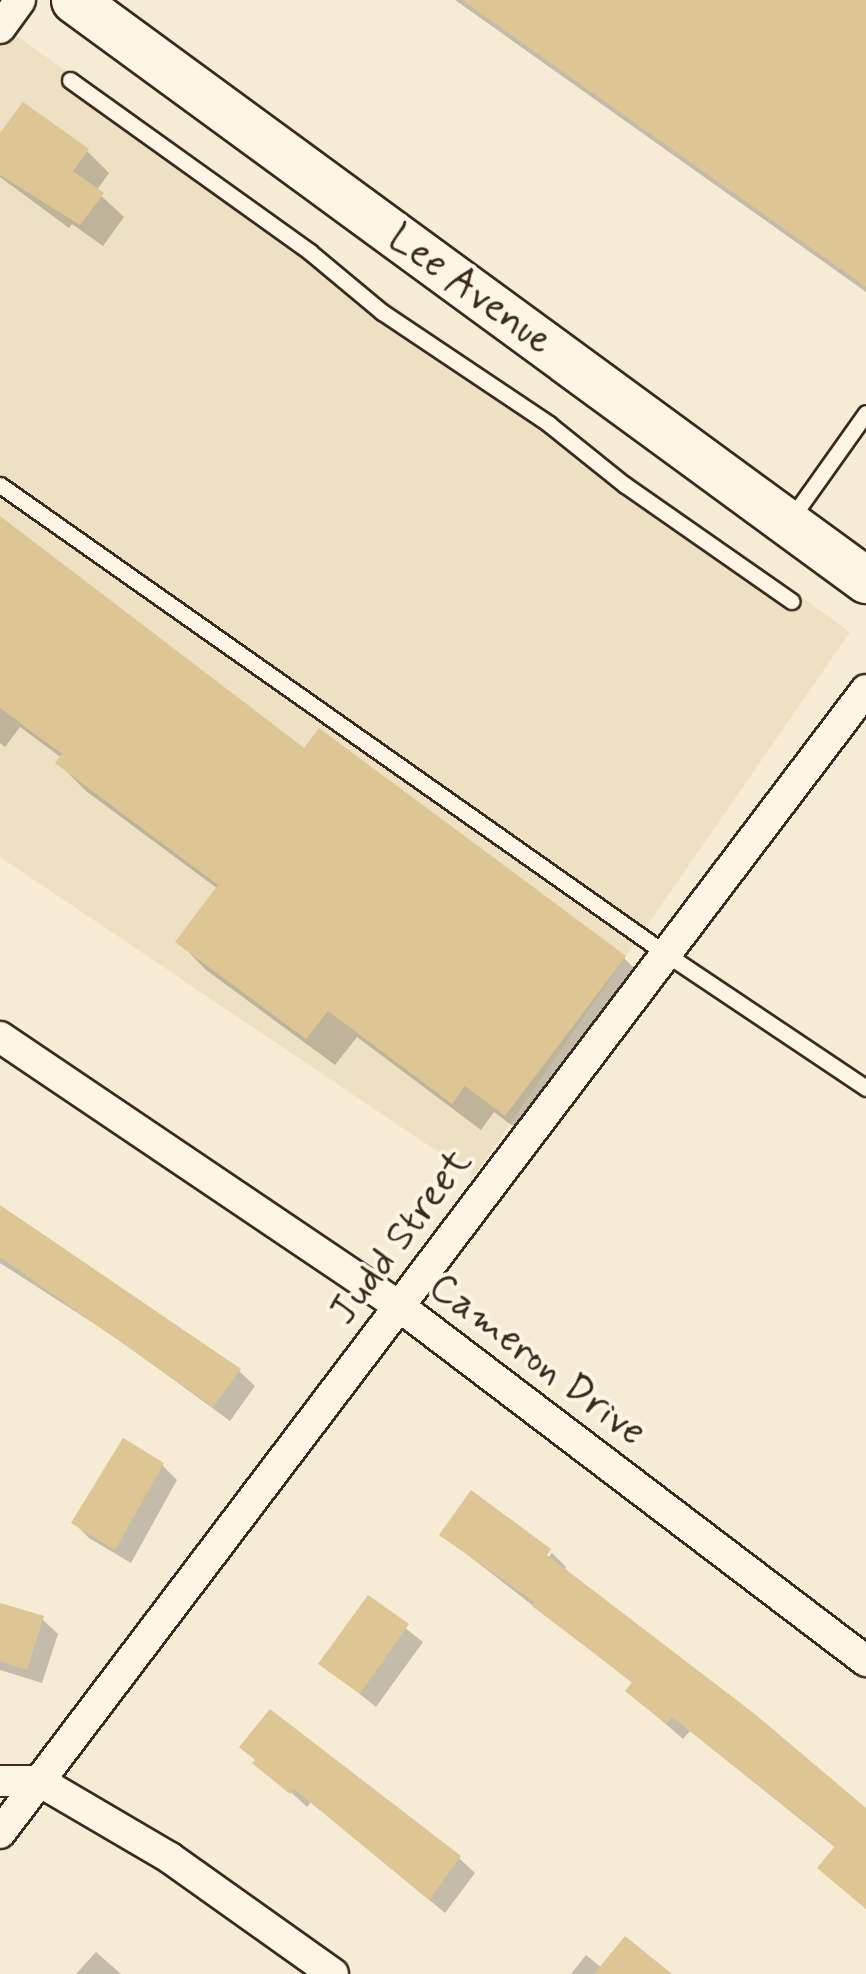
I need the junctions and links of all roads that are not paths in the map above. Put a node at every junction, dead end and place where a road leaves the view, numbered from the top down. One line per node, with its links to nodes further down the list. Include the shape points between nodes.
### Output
1 (20, 0): 3 (street)
2 (74, 0): 7 (street, Lee Avenue)
3 (0, 28)
4 (70, 80): 9 (lane, via 310,252 382,312 550,424)
5 (866, 414): 7 (lane)
6 (0, 485): 11 (lane)
7 (788, 523): 8 (street, Lee Avenue)
8 (863, 573)
9 (791, 601)
10 (866, 690): 11 (street, Judd Street)
11 (666, 954): 13 (lane); 14 (street, Judd Street)
12 (0, 1037): 14 (street, Cameron Drive)
13 (866, 1088)
14 (399, 1306): 15 (street, Cameron Drive); 17 (street, Judd Street)
15 (866, 1661)
16 (0, 1780): 17 (street)
17 (39, 1781): 18 (street, Judd Street); 19 (street, via 170,1858)
18 (0, 1833)
19 (332, 1974)

